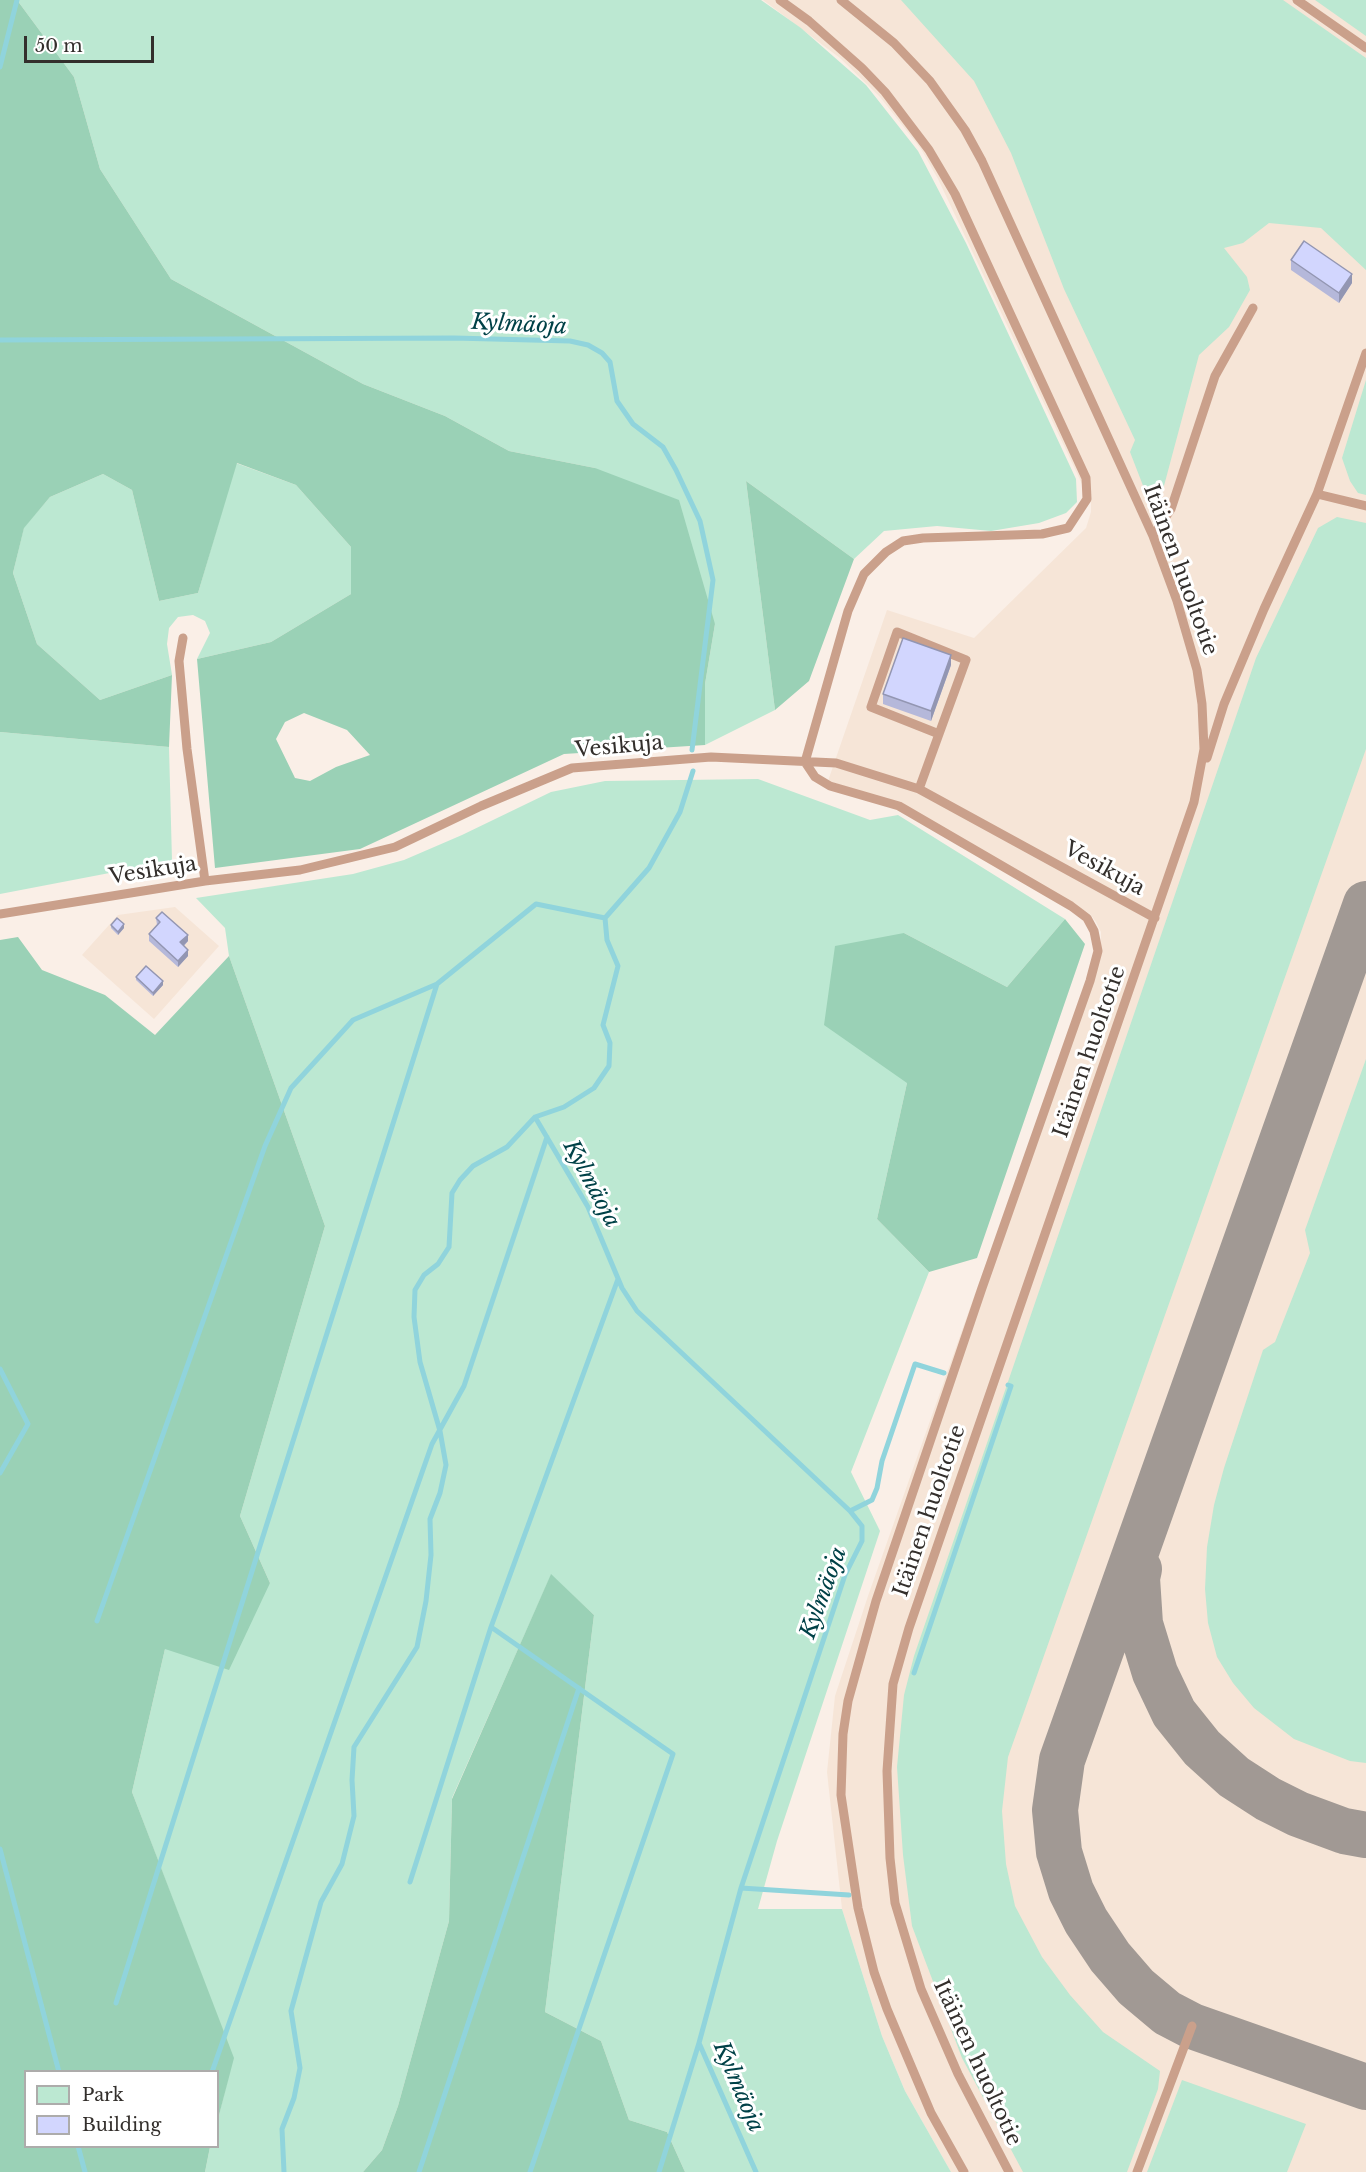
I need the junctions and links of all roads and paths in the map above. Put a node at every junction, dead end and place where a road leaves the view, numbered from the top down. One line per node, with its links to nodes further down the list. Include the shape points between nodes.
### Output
1 (780, 0): 12 (lane, via 862,68 929,150 956,194 1086,478 1087,499 1068,528 1042,534 923,538 903,541 886,552 864,574 848,611)
2 (841, 0): 9 (lane, Itäinen huoltotie, via 894,43 930,81 965,130)
3 (1297, 0): 4 (lane)
4 (1366, 48)
5 (1253, 308): 9 (lane, via 1215,376 1172,509)
6 (1366, 353): 7 (lane)
7 (1317, 494): 8 (lane); 14 (lane, via 1224,704)
8 (1366, 506)
9 (1153, 536): 14 (lane, Itäinen huoltotie, via 1177,601 1203,704 1204,749)
10 (183, 638): 15 (lane, via 179,661 187,749)
11 (939, 734): 11 (lane, via 966,660 897,632 871,707); 13 (lane)
12 (805, 762): 13 (lane, Vesikuja, via 836,763); 15 (lane, Vesikuja, via 711,757 572,768 395,847 300,870); 19 (lane, via 816,777 830,786 899,806 1071,906 1087,918 1098,951 876,1601 848,1701 843,1734 841,1795 858,1908 874,1972 931,2113)
13 (919, 789): 17 (lane, Vesikuja)
14 (1194, 802): 17 (lane, Itäinen huoltotie)
15 (206, 881): 16 (lane, Vesikuja)
16 (0, 914)
17 (1155, 918): 20 (lane, Itäinen huoltotie, via 893,1684 887,1771 895,1904 921,1989 958,2074)
18 (1192, 2026): 21 (lane)
19 (964, 2172)
20 (1008, 2172)
21 (1137, 2172)

